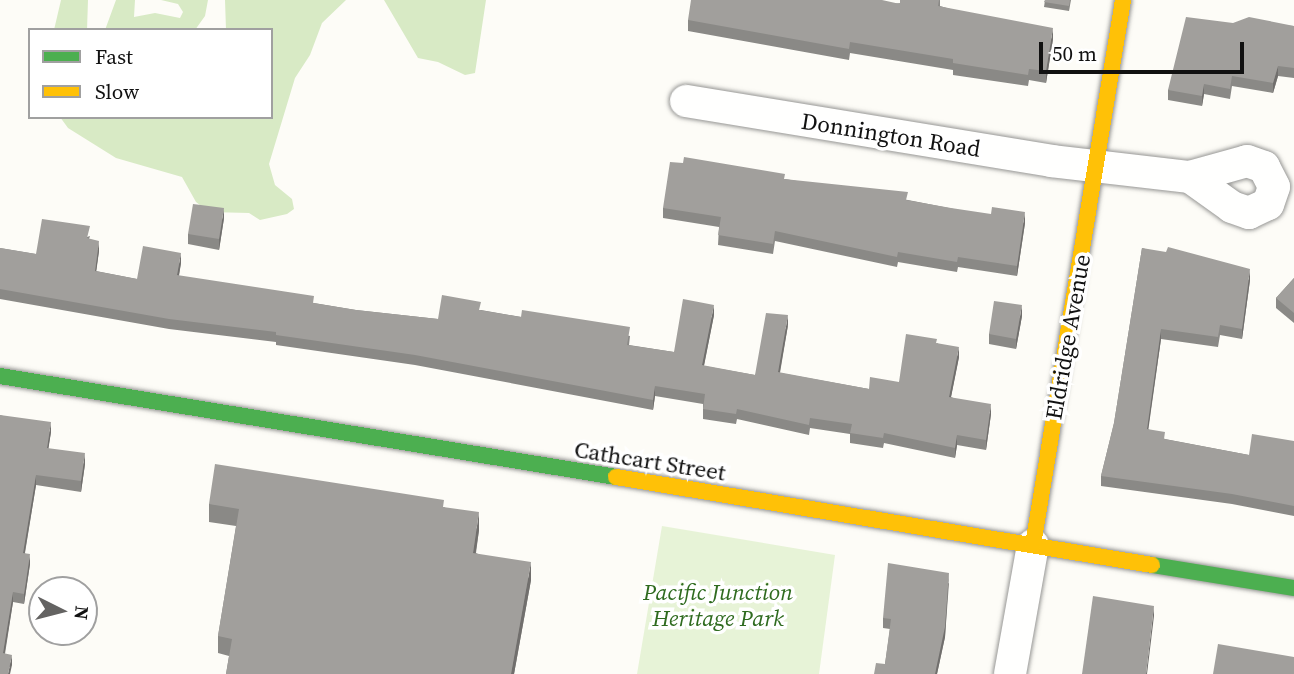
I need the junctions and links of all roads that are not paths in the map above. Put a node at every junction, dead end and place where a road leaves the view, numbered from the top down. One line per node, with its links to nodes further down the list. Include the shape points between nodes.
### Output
1 (1123, 0): 3 (street, Eldridge Avenue)
2 (686, 101): 3 (street, Donnington Road)
3 (1097, 167): 4 (street, Donnington Road); 6 (street, Eldridge Avenue)
4 (1190, 177)
5 (0, 376): 6 (street, Cathcart Street)
6 (1033, 545): 7 (street, Cathcart Street); 8 (street, Eldridge Avenue)
7 (1294, 588)
8 (1010, 674)

